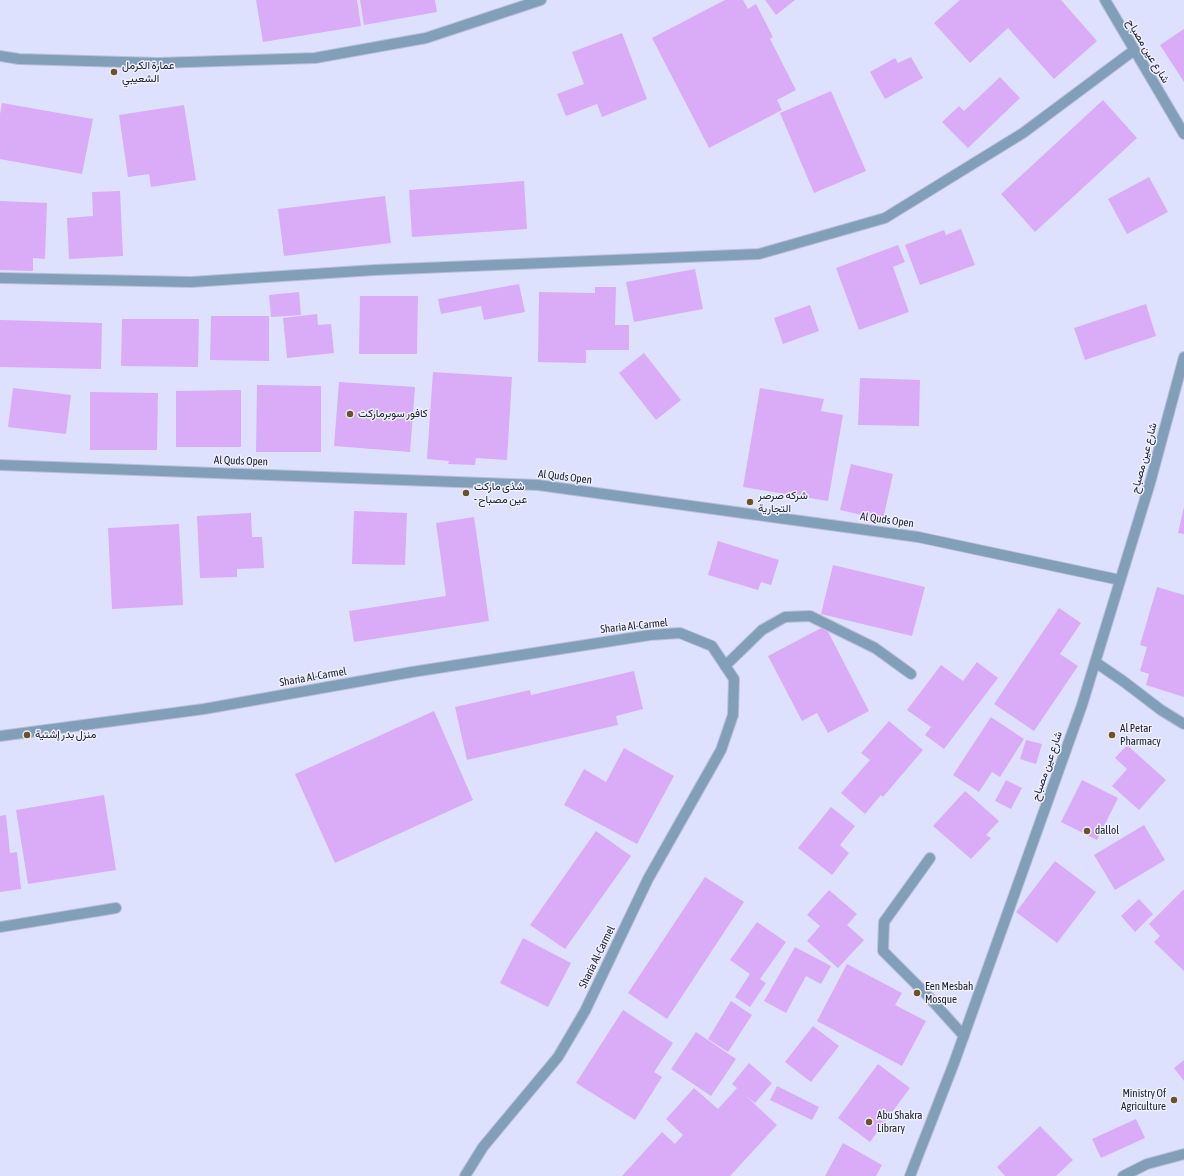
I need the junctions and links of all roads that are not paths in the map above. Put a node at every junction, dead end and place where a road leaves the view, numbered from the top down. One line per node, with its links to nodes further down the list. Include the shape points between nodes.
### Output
1 (541, 0): 4 (street, via 426,38 316,58 158,63 19,59)
2 (1105, 0): 3 (street, شارع عين مصباح)
3 (1133, 51): 5 (street, شارع عين مصباح); 6 (street, via 1023,133 885,218 759,254 375,270 191,282)
4 (0, 56)
5 (1184, 134)
6 (0, 278)
7 (1184, 357): 9 (street, شارع عين مصباح, via 1150,484)
8 (0, 465): 9 (street, Al Quds Open, via 538,485 918,537)
9 (1120, 580): 10 (street, شارع عين مصباح)
10 (1095, 662): 13 (street); 18 (street, شارع عين مصباح)
11 (725, 666): 12 (street, via 762,630 785,617 810,616 875,648); 14 (street, Sharia Al-Carmel, via 712,646 680,633 650,635 412,672 204,709); 20 (street, Sharia Al-Carmel, via 734,678 733,716 721,750 648,879 584,1012 558,1058 483,1147)
12 (910, 674)
13 (1184, 724)
14 (0, 736)
15 (930, 858): 18 (street, via 884,922 884,951)
16 (116, 908): 17 (street)
17 (0, 927)
18 (964, 1036): 21 (street, شارع عين مصباح)
19 (1184, 1154): 22 (street, via 1147,1164)
20 (465, 1176)
21 (910, 1176)
22 (1123, 1176)

